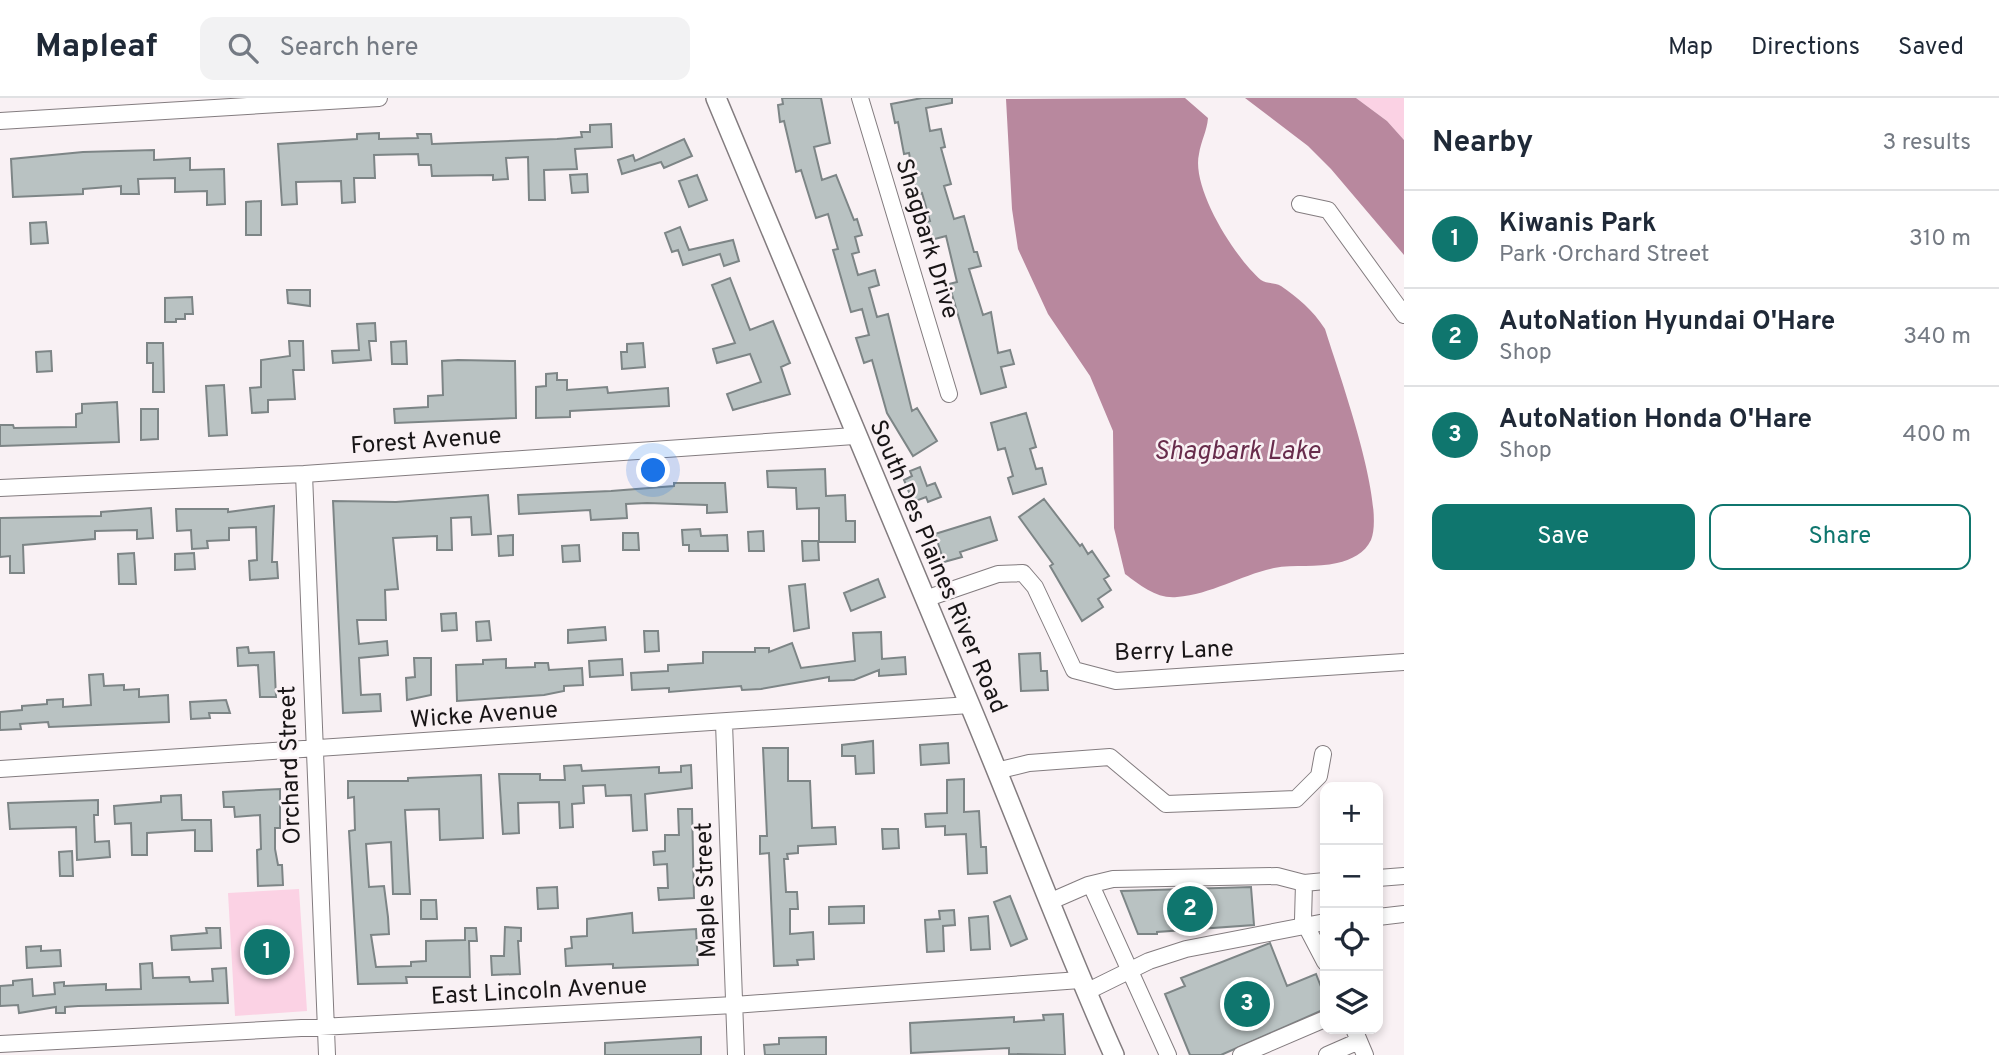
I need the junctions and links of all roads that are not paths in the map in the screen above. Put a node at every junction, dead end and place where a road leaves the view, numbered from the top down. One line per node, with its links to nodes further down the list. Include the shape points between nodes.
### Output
1 (379, 98): 4 (street)
2 (716, 98): 8 (main road, South Des Plaines River Road)
3 (860, 98): 7 (street, Shagbark Drive)
4 (0, 121)
5 (1300, 204): 6 (street, via 1328,210)
6 (1404, 315)
7 (949, 394)
8 (854, 436): 9 (street, Forest Avenue); 11 (main road, South Des Plaines River Road)
9 (303, 474): 10 (street, Forest Avenue); 15 (street, Orchard Street)
10 (0, 488)
11 (925, 599): 12 (street, Berry Lane, via 998,574 1023,573 1035,587 1074,670 1116,681); 13 (main road, South Des Plaines River Road)
12 (1404, 662)
13 (970, 705): 14 (street, Wicke Avenue); 18 (main road, South Des Plaines River Road)
14 (724, 723): 15 (street, Wicke Avenue); 32 (street, Maple Street)
15 (313, 749): 17 (street, Wicke Avenue); 34 (street, Orchard Street)
16 (1323, 754): 18 (street, via 1319,776 1296,799 1166,804 1110,757 1029,763)
17 (0, 769)
18 (996, 771): 24 (main road, South Des Plaines River Road)
19 (1404, 876): 20 (street)
20 (1383, 878)
21 (1320, 881): 22 (street)
22 (1304, 883): 23 (street, via 1277,876 1113,879); 28 (street)
23 (1091, 885): 24 (street); 30 (street)
24 (1049, 902): 31 (main road, South Des Plaines River Road)
25 (1404, 914): 26 (street)
26 (1383, 916)
27 (1320, 923): 28 (street, East Lincoln Avenue)
28 (1306, 924): 29 (street); 30 (street, East Lincoln Avenue, via 1186,949)
29 (1320, 952)
30 (1132, 972): 31 (street, East Lincoln Avenue); 40 (street)
31 (1083, 986): 32 (street, East Lincoln Avenue); 39 (main road, South Des Plaines River Road)
32 (734, 1005): 34 (street, East Lincoln Avenue); 38 (street, Maple Street)
33 (1320, 1021): 41 (street)
34 (326, 1026): 36 (street, East Lincoln Avenue); 37 (street, Orchard Street)
35 (1360, 1042): 42 (street)
36 (0, 1044)
37 (327, 1055)
38 (736, 1055)
39 (1114, 1055)
40 (1168, 1055)
41 (1241, 1055)
42 (1327, 1055)

